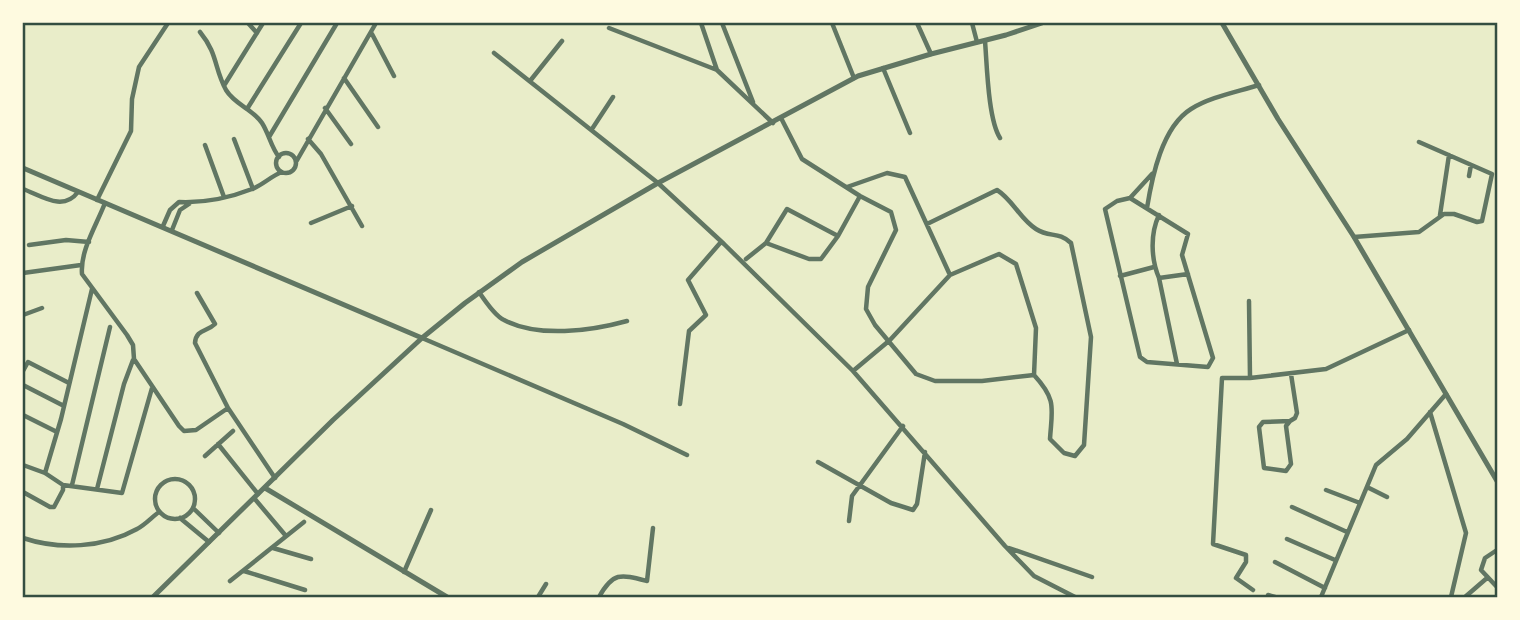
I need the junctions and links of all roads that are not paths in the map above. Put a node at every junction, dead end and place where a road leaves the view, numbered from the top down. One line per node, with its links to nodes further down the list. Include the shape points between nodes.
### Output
1 (168, 23): 64 (street, via 139,67 131,131)
2 (247, 23): 17 (street)
3 (263, 23): 17 (street)
4 (301, 23): 35 (street)
5 (337, 23): 41 (street)
6 (376, 23): 18 (street)
7 (693, 23): 14 (street)
8 (722, 23): 33 (street)
9 (832, 23): 28 (street)
10 (917, 23): 23 (street)
11 (972, 23): 21 (street)
12 (1042, 23): 20 (street)
13 (1222, 23): 31 (street)
14 (701, 25): 25 (street)
15 (609, 28): 25 (street)
16 (200, 32): 30 (street, via 211,46)
17 (257, 33): 30 (street)
18 (371, 33): 26 (street); 27 (street)
19 (562, 41): 29 (street)
20 (985, 41): 21 (street); 42 (street, via 995,130)
21 (977, 42): 23 (street)
22 (494, 53): 29 (street)
23 (931, 54): 24 (street)
24 (883, 68): 28 (street); 40 (street)
25 (717, 70): 33 (street)
26 (394, 76)
27 (344, 78): 34 (street); 38 (street)
28 (854, 78): 36 (street)
29 (530, 81): 39 (street)
30 (224, 85): 35 (street)
31 (1259, 85): 54 (street, via 1187,112 1175,125); 77 (street)
32 (613, 97): 39 (street)
33 (753, 103): 37 (street)
34 (325, 108): 44 (street); 46 (street)
35 (247, 109): 41 (street, via 262,123)
36 (781, 118): 37 (street); 57 (street, via 802,159)
37 (773, 122): 56 (street)
38 (377, 127)
39 (592, 129): 56 (street)
40 (910, 133)
41 (268, 138): 49 (street)
42 (1000, 138)
43 (234, 139): 59 (street)
44 (308, 139): 50 (street); 67 (street)
45 (1419, 142): 48 (street)
46 (351, 144)
47 (205, 145): 62 (street)
48 (1449, 155): 51 (street); 70 (street)
49 (279, 157): 50 (street, via 290,155); 53 (street, via 277,165)
50 (296, 162): 53 (street, via 293,170)
51 (1471, 165): 55 (street); 70 (street, via 1492,174 1482,220)
52 (23, 168): 60 (street)
53 (282, 172): 59 (street)
54 (1152, 174): 63 (street); 68 (street)
55 (1469, 176)
56 (659, 183): 79 (street); 91 (street)
57 (846, 187): 61 (street); 72 (street, via 887,173 905,177)
58 (23, 188): 60 (street, via 62,203)
59 (253, 188): 62 (street)
60 (78, 192): 64 (street)
61 (860, 196): 76 (street); 100 (street, via 891,212 897,230 868,287 866,309)
62 (224, 197): 66 (street)
63 (1130, 198): 68 (street); 88 (street, via 1105,209)
64 (97, 201): 65 (street)
65 (105, 203): 73 (street); 78 (street)
66 (189, 203): 73 (street, via 174,205); 75 (street, via 180,210)
67 (352, 206): 71 (street); 74 (street)
68 (1147, 208): 69 (street)
69 (1159, 215): 84 (street, via 1153,235); 86 (street, via 1188,234 1182,256)
70 (1440, 215): 77 (street, via 1419,232)
71 (311, 223)
72 (927, 224): 87 (street); 106 (street, via 997,190 1009,197 1033,227 1071,243 1091,337 1084,445 1075,456 1064,453 1050,439 1052,404 1048,391)
73 (162, 226): 75 (street)
74 (362, 226)
75 (172, 230): 99 (street)
76 (838, 236): 80 (street, via 817,260); 80 (street, via 787,209)
77 (1354, 237): 98 (street)
78 (89, 242): 81 (street); 83 (street)
79 (721, 242): 104 (street); 112 (street, via 688,280 706,315 689,331)
80 (766, 243): 82 (street)
81 (29, 245)
82 (746, 259)
83 (81, 265): 85 (street); 90 (street)
84 (1154, 268): 88 (street); 89 (street)
85 (23, 273)
86 (1188, 274): 89 (street); 102 (street, via 1213,359 1205,368)
87 (950, 275): 100 (street); 106 (street, via 999,254 1016,264 1037,328)
88 (1120, 276): 102 (street, via 1140,357 1147,362)
89 (1159, 278): 102 (street)
90 (92, 288): 101 (street, via 133,345); 108 (street)
91 (479, 292): 96 (street, via 502,320 536,331 606,327); 99 (street)
92 (197, 293): 114 (street, via 215,324 200,331 195,343)
93 (1249, 301): 107 (street)
94 (42, 308): 95 (street)
95 (23, 315)
96 (626, 320)
97 (110, 327): 131 (street)
98 (1409, 330): 105 (street, via 1326,369); 111 (street)
99 (422, 338): 123 (street); 128 (street)
100 (890, 340): 104 (street); 106 (street, via 916,373 935,381)
101 (134, 359): 110 (street); 135 (street)
102 (1177, 364)
103 (23, 371): 108 (street, via 28,362)
104 (853, 371): 118 (street)
105 (1291, 374): 107 (street); 117 (street, via 1297,413)
106 (1034, 376)
107 (1250, 378): 170 (street, via 1222,378 1213,544 1246,555 1236,578)
108 (69, 383): 113 (street)
109 (23, 385): 113 (street)
110 (152, 387): 114 (street, via 184,431 202,427); 135 (street, via 122,492)
111 (1446, 394): 115 (street); 129 (street)
112 (680, 404)
113 (64, 406): 120 (street)
114 (228, 408): 128 (street)
115 (1430, 411): 133 (street, via 1407,439 1376,465); 179 (street, via 1466,533)
116 (23, 415): 120 (street)
117 (1290, 421): 117 (street, via 1286,426 1289,468 1264,468 1259,426)
118 (903, 426): 122 (street); 132 (street)
119 (233, 431): 121 (street)
120 (57, 432): 127 (street)
121 (218, 444): 124 (street); 138 (street)
122 (925, 452): 132 (street, via 914,509 891,503); 155 (street)
123 (687, 455)
124 (205, 456)
125 (818, 462): 132 (street)
126 (23, 465): 127 (street)
127 (45, 473): 130 (street)
128 (275, 478): 134 (street)
129 (1497, 481)
130 (63, 485): 131 (street); 137 (street, via 54,507)
131 (72, 485): 135 (street)
132 (860, 485): 146 (street, via 852,496)
133 (1367, 487): 139 (street); 140 (street)
134 (265, 488): 138 (street); 162 (street)
135 (97, 489)
136 (1326, 490): 140 (street)
137 (23, 492)
138 (256, 496): 150 (street); 151 (street)
139 (1387, 497)
140 (1360, 503): 149 (street)
141 (1292, 507): 149 (street)
142 (193, 508): 144 (street, via 194,491 174,478 156,490); 145 (street); 150 (street)
143 (431, 510): 162 (street)
144 (159, 512): 145 (street); 152 (street, via 137,529 94,544 69,547)
145 (180, 519): 154 (street)
146 (849, 521)
147 (304, 522): 151 (street)
148 (653, 528): 175 (street, via 647,581 615,577)
149 (1347, 532): 159 (street)
150 (219, 533): 154 (street)
151 (286, 536): 156 (street)
152 (23, 538)
153 (1287, 539): 159 (street)
154 (209, 542): 172 (street)
155 (1005, 546): 163 (street); 176 (street, via 1034,576)
156 (272, 547): 158 (street); 161 (street)
157 (1497, 551): 164 (street, via 1481,564)
158 (311, 559)
159 (1335, 560): 168 (street)
160 (1275, 562): 168 (street)
161 (243, 571): 165 (street); 169 (street)
162 (404, 572): 173 (street)
163 (1092, 577)
164 (1487, 578): 167 (street); 180 (street)
165 (230, 581)
166 (546, 584): 174 (street)
167 (1497, 587)
168 (1325, 588): 178 (street)
169 (304, 590)
170 (1253, 590)
171 (1268, 595): 177 (street)
172 (153, 597)
173 (447, 597)
174 (538, 597)
175 (599, 597)
176 (1074, 597)
177 (1275, 597)
178 (1321, 597)
179 (1451, 597)
180 (1465, 597)

